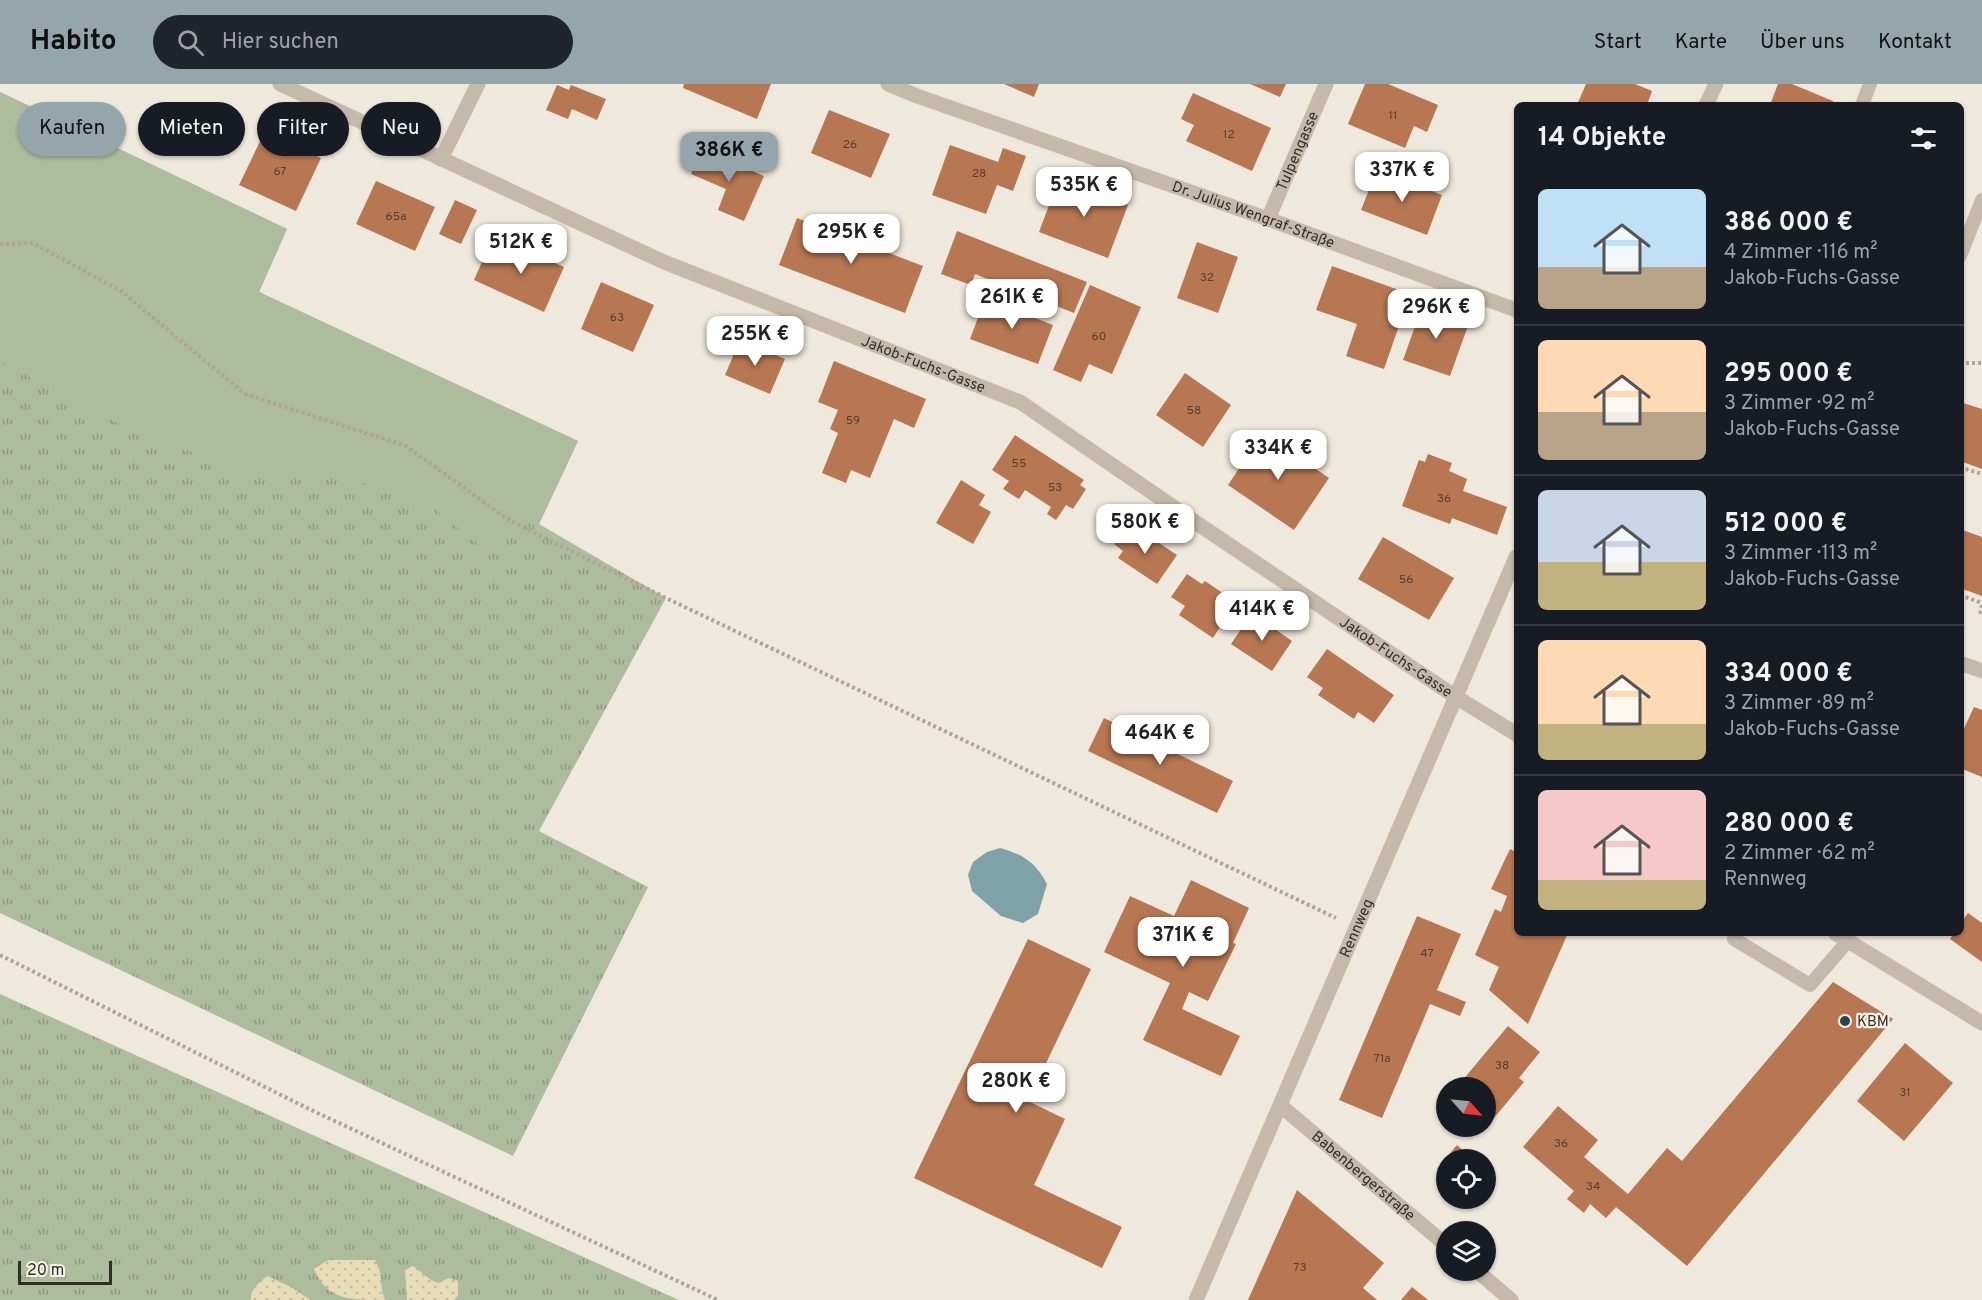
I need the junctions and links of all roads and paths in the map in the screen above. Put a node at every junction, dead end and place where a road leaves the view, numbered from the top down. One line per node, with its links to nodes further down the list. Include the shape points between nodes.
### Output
1 (280, 84): 10 (street, Jakob-Fuchs-Gasse)
2 (478, 84): 10 (street)
3 (888, 84): 7 (street, Dr. Julius Wengraf-Straße)
4 (1326, 84): 12 (street, Tulpengasse)
5 (1716, 84): 8 (street)
6 (1870, 84): 9 (lane)
7 (919, 90): 12 (street, Dr. Julius Wengraf-Straße)
8 (1707, 102)
9 (1863, 102)
10 (441, 159): 26 (street, Jakob-Fuchs-Gasse, via 664,262 1020,402)
11 (1982, 200): 14 (lane)
12 (1268, 219): 15 (street, Dr. Julius Wengraf-Straße)
13 (0, 244): 28 (path, via 33,243 122,291 245,394 406,446 509,520)
14 (1964, 246)
15 (1514, 309)
16 (1964, 363): 17 (path)
17 (1982, 363)
18 (1964, 468): 19 (path)
19 (1982, 474)
20 (1514, 562): 26 (street, Rennweg)
21 (1964, 597): 22 (path)
22 (1982, 604): 23 (path)
23 (1982, 615)
24 (1964, 664): 25 (street)
25 (1982, 671)
26 (1456, 696): 27 (street, Jakob-Fuchs-Gasse); 28 (street, Rennweg)
27 (1514, 733)
28 (1357, 928): 33 (street, Rennweg)
29 (1842, 937): 30 (lane, via 1810,984); 32 (street)
30 (1734, 939)
31 (0, 955): 36 (path, via 309,1108)
32 (1982, 1023)
33 (1281, 1106): 34 (street, Babenbergerstraße); 37 (street, Rennweg)
34 (1436, 1237)
35 (1489, 1281): 38 (street)
36 (718, 1300)
37 (1196, 1300)
38 (1511, 1300)

